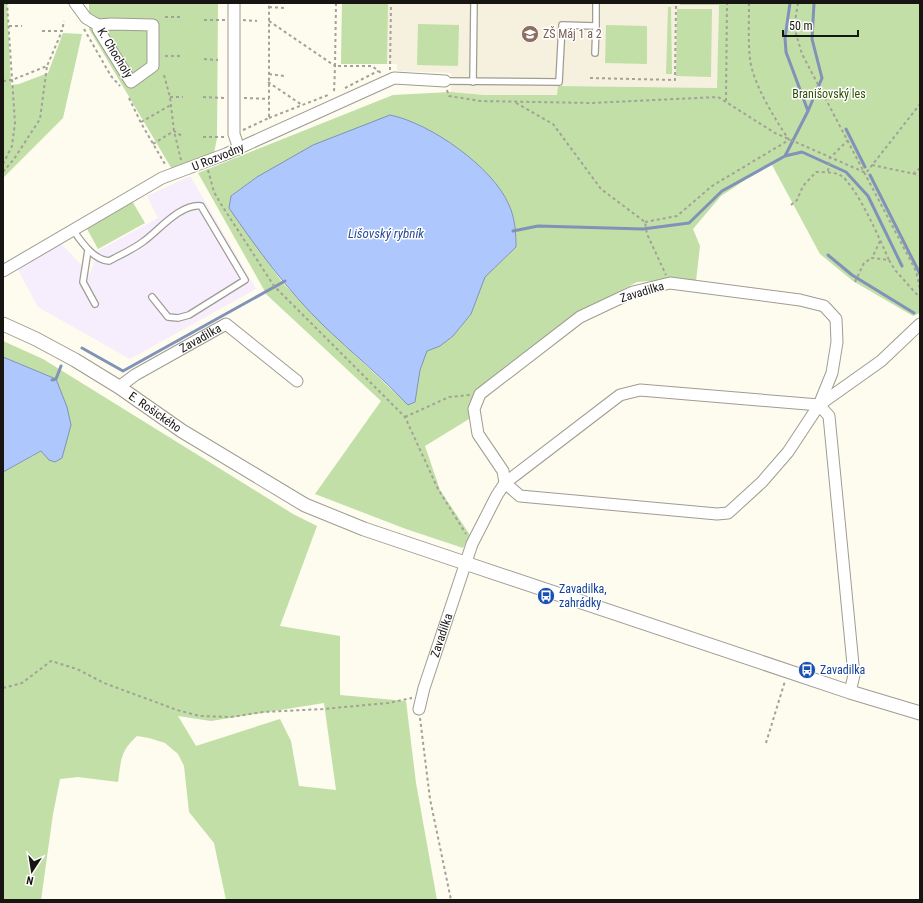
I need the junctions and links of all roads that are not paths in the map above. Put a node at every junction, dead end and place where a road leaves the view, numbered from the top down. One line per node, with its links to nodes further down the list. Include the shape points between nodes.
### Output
1 (75, 3): 5 (street, K. Chocholy, via 86,18)
2 (234, 3): 10 (street, via 234,134)
3 (474, 3): 9 (lane)
4 (596, 3): 6 (lane)
5 (98, 25): 5 (street, K. Chocholy, via 98,29 131,82 153,66 153,25)
6 (596, 26): 7 (lane); 9 (lane, via 562,25 559,82)
7 (595, 53)
8 (445, 81): 9 (lane); 10 (street, U Rozvodny, via 394,78)
9 (473, 82)
10 (239, 149): 11 (street, U Rozvodny, via 162,178)
11 (73, 229): 12 (lane); 13 (street, U Rozvodny)
12 (88, 250): 14 (lane, via 108,261 144,242 168,219 195,206 201,206 244,280 189,315 178,318 168,317); 15 (lane, via 83,282)
13 (3, 271)
14 (152, 296)
15 (95, 304)
16 (3, 324): 19 (street, E. Rošického, via 36,339)
17 (920, 324): 20 (street, Zavadilka, via 881,361)
18 (297, 381): 19 (street, Zavadilka, via 226,324 135,374)
19 (119, 387): 22 (street, E. Rošického, via 182,430 305,505 364,529)
20 (819, 405): 21 (street, Zavadilka, via 640,390 629,392 620,395); 21 (street, Zavadilka, via 778,464 728,513 520,496); 21 (street, Zavadilka, via 832,373 837,342 836,319 824,306 800,300 670,283 633,292 580,316 480,394 474,409 478,434 503,472); 23 (street, via 829,416 854,675)
21 (505, 483): 22 (street, Zavadilka, via 472,544)
22 (466, 563): 23 (street); 24 (street, Zavadilka)
23 (850, 692): 25 (street)
24 (419, 709)
25 (920, 713)

